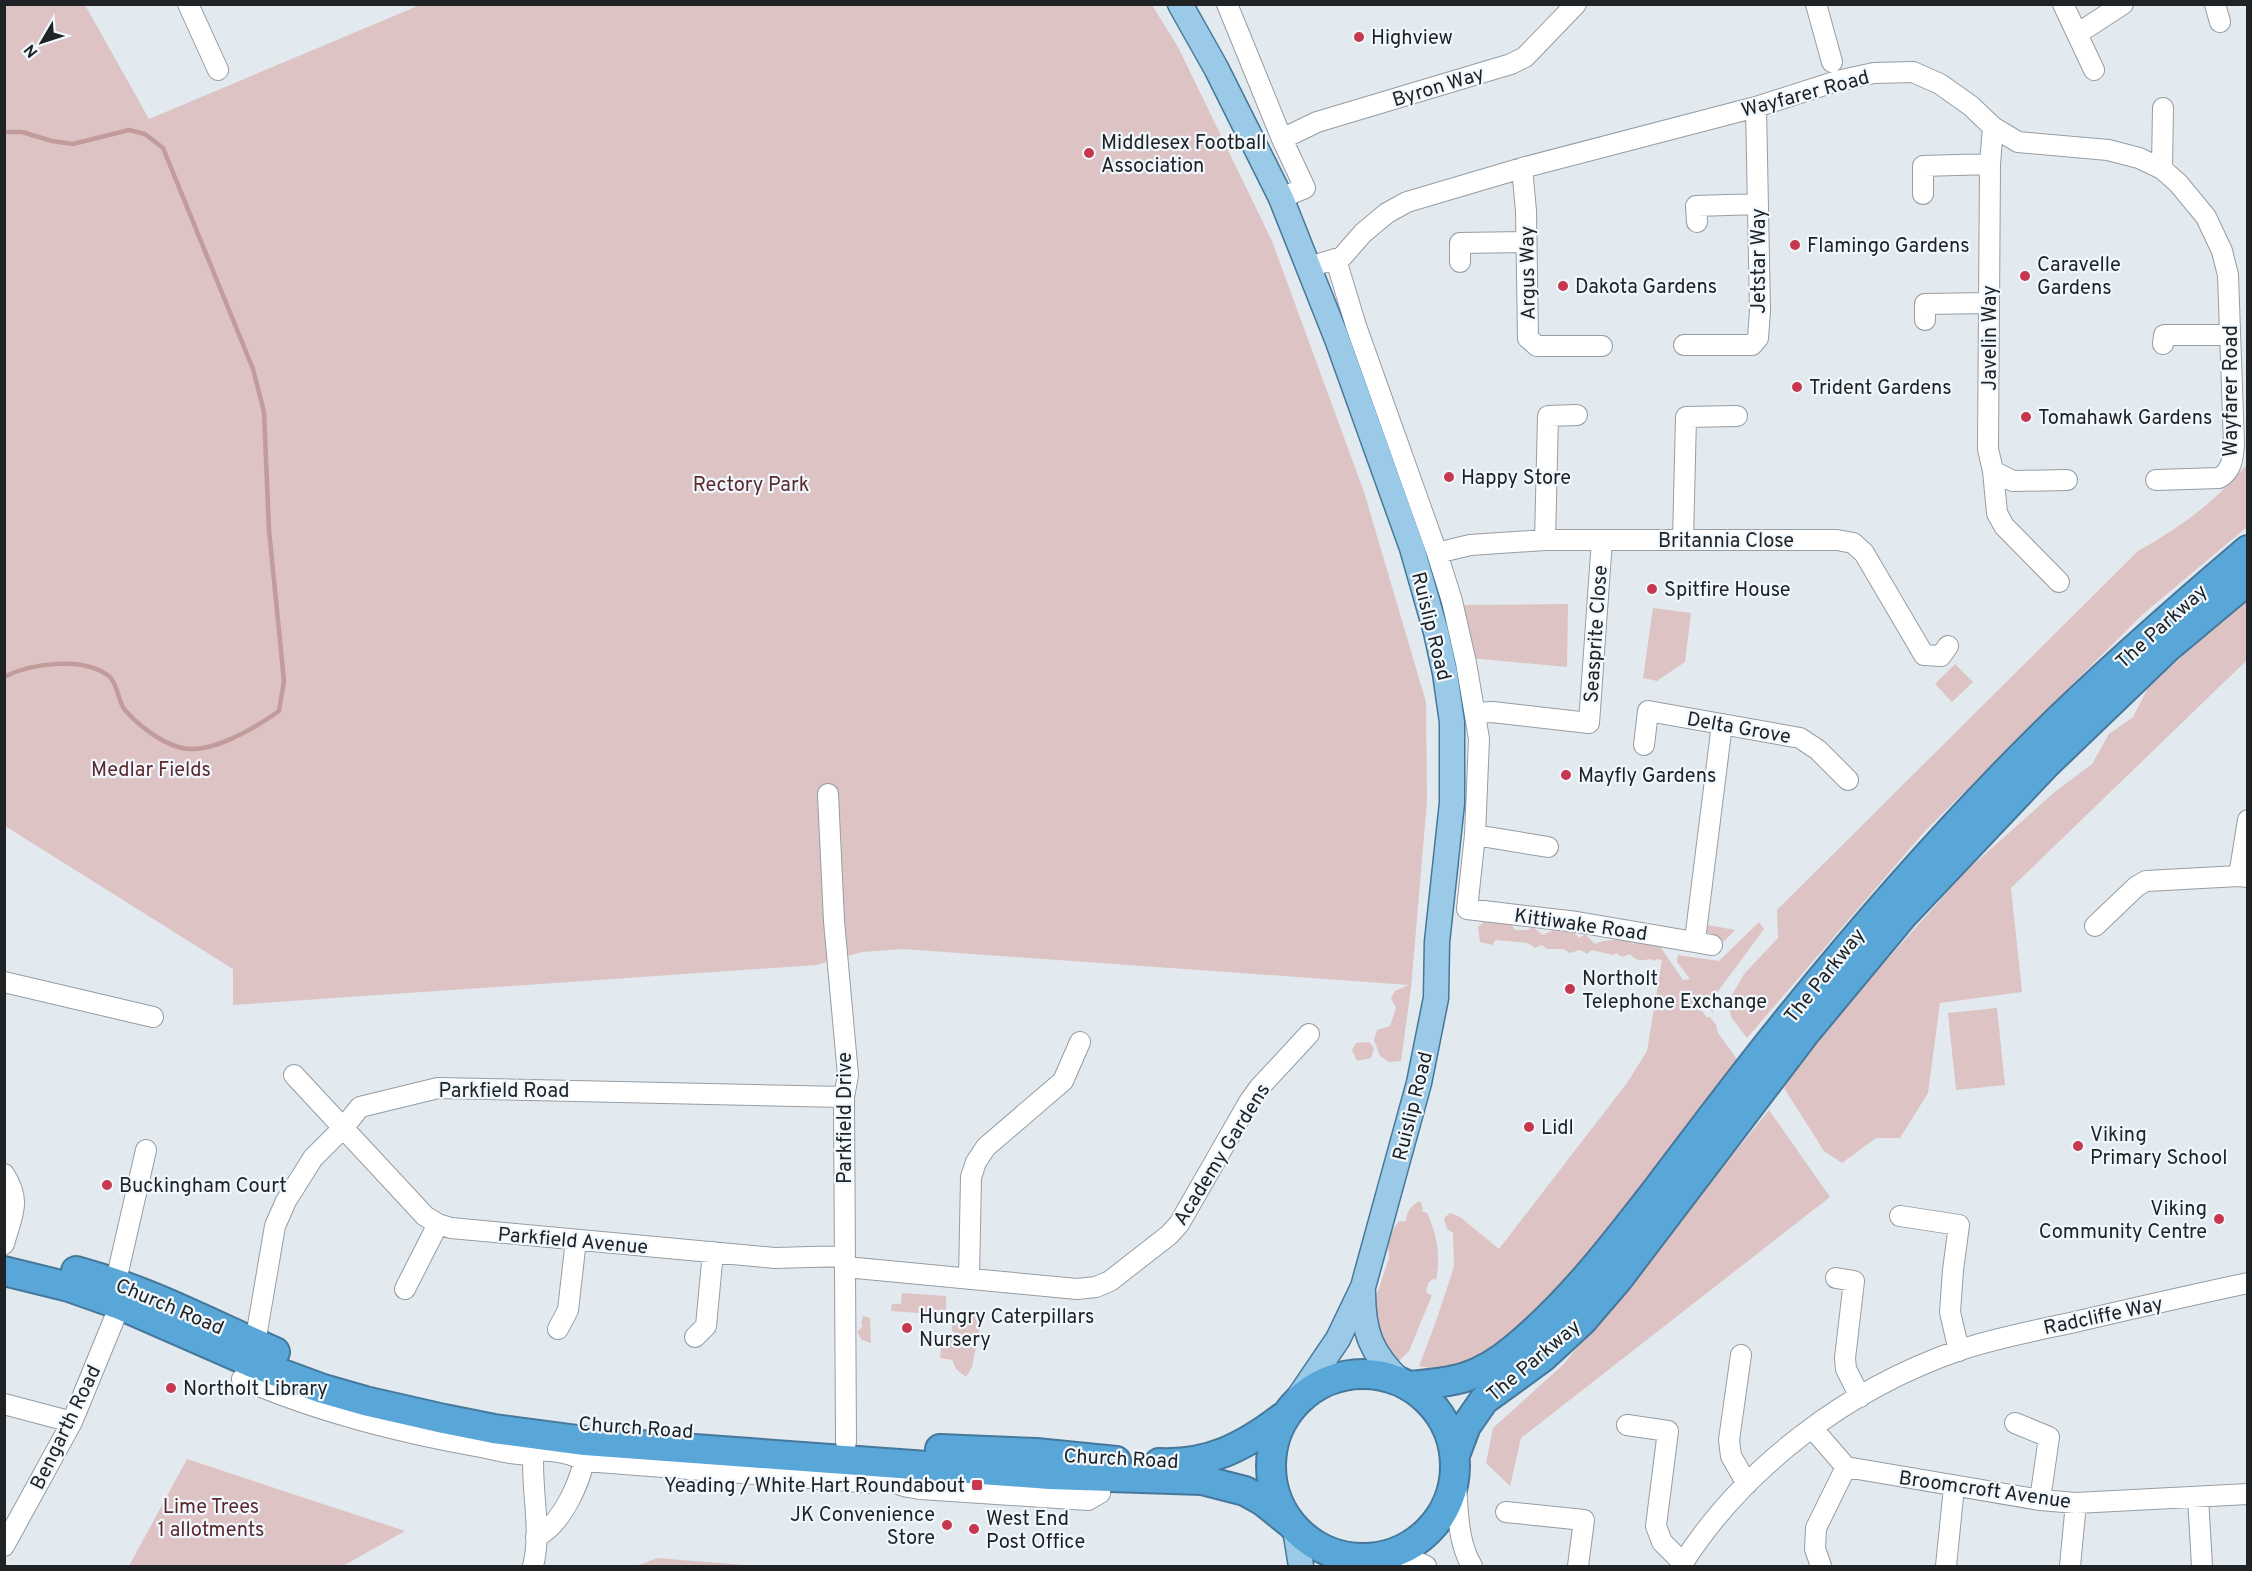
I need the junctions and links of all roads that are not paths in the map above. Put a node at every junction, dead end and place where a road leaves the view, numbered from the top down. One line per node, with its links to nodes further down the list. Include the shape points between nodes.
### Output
1 (188, 4): 10 (street)
2 (1180, 4): 20 (main road, Ruislip Road)
3 (1227, 4): 15 (street)
4 (1576, 4): 15 (street, Byron Way, via 1525,57 1511,64 1317,122)
5 (1816, 4): 9 (street)
6 (2063, 4): 8 (street)
7 (2122, 4): 8 (street)
8 (2077, 34): 11 (street)
9 (1832, 62)
10 (218, 70)
11 (2094, 70)
12 (1756, 107): 14 (street, Wayfarer Road, via 1846,79 1874,73 1913,72 1940,84); 17 (street, Wayfarer Road); 21 (street, Jetstar Way)
13 (2163, 108): 18 (street)
14 (1993, 128): 16 (street, Javelin Way); 18 (street, Wayfarer Road, via 2018,142 2108,150)
15 (1282, 139): 20 (street, via 1305,188)
16 (1990, 165): 19 (street, via 1923,166); 27 (street, Javelin Way)
17 (1522, 168): 23 (street, Argus Way); 24 (street, Wayfarer Road, via 1407,202 1363,233)
18 (2162, 169): 29 (street, Wayfarer Road, via 2206,217 2222,251 2228,275)
19 (1923, 194)
20 (1281, 198): 26 (main road, Ruislip Road)
21 (1758, 204): 22 (street, via 1696,206); 31 (street, Jetstar Way, via 1758,338 1752,345)
22 (1697, 222)
23 (1526, 242): 25 (street, via 1460,243); 32 (street, Argus Way, via 1528,338 1538,346)
24 (1336, 260): 26 (street, Wayfarer Road); 42 (street)
25 (1460, 262)
26 (1309, 267): 51 (main road, Ruislip Road, via 1412,548 1436,632 1452,722)
27 (1988, 303): 28 (street, via 1925,304); 35 (street, Javelin Way, via 1988,449)
28 (1925, 320)
29 (2230, 335): 30 (street, via 2164,335); 37 (street, Wayfarer Road, via 2234,444 2231,467 2219,478)
30 (2163, 344)
31 (1684, 345)
32 (1602, 346)
33 (1577, 415): 38 (street, via 1548,416)
34 (1737, 416): 40 (street, via 1686,417)
35 (1993, 471): 36 (street, via 2013,481); 44 (street, Javelin Way, via 1997,513 2004,525)
36 (2067, 480)
37 (2156, 480)
38 (1545, 540): 39 (street, Britannia Close); 42 (street, Britannia Close, via 1470,545)
39 (1602, 540): 40 (street, Britannia Close); 46 (street, Seasprite Close, via 1589,723)
40 (1683, 540): 45 (street, Britannia Close, via 1853,543 1864,553 1924,656 1941,656)
41 (2247, 550): 60 (highway, The Parkway, via 2159,625 2033,745 1883,903)
42 (1437, 553): 46 (street)
43 (2247, 580): 60 (highway, The Parkway, via 2168,647 2046,764)
44 (2059, 582)
45 (1948, 646)
46 (1476, 713): 52 (street)
47 (1722, 724): 48 (street, Delta Grove, via 1648,711); 49 (street, Delta Grove, via 1800,738); 54 (street, Kittiwake Road, via 1703,942 1467,909)
48 (1644, 745)
49 (1848, 780)
50 (828, 794): 64 (street, Parkfield Drive, via 834,921 848,1075)
51 (1452, 803): 52 (street); 81 (main road, Ruislip Road, via 1437,942 1435,1004 1419,1083)
52 (1477, 808): 54 (street)
53 (2247, 820): 56 (street)
54 (1475, 835): 55 (street)
55 (1548, 847)
56 (2243, 876): 57 (street, via 2146,881)
57 (2095, 926)
58 (4, 982): 59 (street)
59 (153, 1017)
60 (1798, 1025): 65 (highway, The Parkway)
61 (1309, 1034): 79 (street, Academy Gardens, via 1258,1088 1179,1224 1110,1281 1077,1288)
62 (1080, 1042): 79 (street, via 1064,1081 987,1147 976,1162 971,1177)
63 (294, 1075): 66 (street, Parkfield Avenue)
64 (844, 1097): 66 (street, Parkfield Road, via 438,1088 360,1107); 75 (street, Parkfield Drive)
65 (1732, 1110): 90 (highway, The Parkway, via 1566,1302 1512,1350 1476,1375 1445,1383); 101 (highway, The Parkway, via 1618,1279 1582,1321 1543,1357 1478,1407 1466,1426)
66 (343, 1128): 70 (street, Parkfield Avenue, via 425,1216); 86 (street, Parkfield Road, via 313,1158 275,1226)
67 (146, 1150): 77 (street)
68 (4, 1174): 72 (street, via 16,1200)
69 (1900, 1216): 87 (street, via 1959,1225 1950,1312)
70 (438, 1224): 71 (street, Parkfield Avenue); 82 (street)
71 (576, 1240): 73 (street, Parkfield Avenue); 84 (street, via 568,1311)
72 (4, 1244)
73 (713, 1252): 75 (street, Parkfield Avenue); 85 (street, via 706,1326)
74 (4, 1255): 86 (highway, Church Road, via 116,1282)
75 (845, 1261): 79 (street, Academy Gardens); 98 (street, Parkfield Drive)
76 (4, 1271): 83 (highway, Church Road)
77 (118, 1272)
78 (1836, 1278): 91 (street, via 1854,1281 1845,1358 1846,1369)
79 (969, 1279)
80 (2247, 1283): 87 (street, Radcliffe Way, via 2003,1337)
81 (1363, 1287): 90 (main road, Ruislip Road, via 1367,1334 1378,1358); 93 (main road, Ruislip Road, via 1338,1339)
82 (405, 1289)
83 (120, 1305): 94 (street, Bengarth Road); 99 (highway, Church Road, via 323,1389)
84 (558, 1329)
85 (695, 1337)
86 (255, 1343): 98 (highway, Church Road, via 305,1365 370,1386 497,1413 585,1424)
87 (1959, 1351): 91 (street, Radcliffe Way)
88 (1741, 1355): 103 (street, via 1729,1440 1731,1456)
89 (242, 1379): 99 (street, Church Road, via 360,1421 440,1440)
90 (1405, 1383): 93 (highway, via 1381,1375 1337,1376 1315,1386); 101 (highway, via 1433,1406 1445,1423)
91 (1860, 1397): 97 (street, Radcliffe Way)
92 (4, 1404): 94 (street)
93 (1289, 1409): 98 (highway, Church Road, via 1256,1438 1227,1453 1180,1463); 110 (highway, via 1274,1437 1270,1457 1277,1502)
94 (72, 1422): 112 (street, Bengarth Road)
95 (2014, 1424): 107 (street, via 2049,1437)
96 (1627, 1425): 114 (street, Radcliffe Way, via 1668,1431 1656,1526 1662,1542)
97 (1813, 1429): 102 (street); 103 (street, Radcliffe Way)
98 (846, 1442)
99 (534, 1444): 100 (highway, Church Road); 111 (street)
100 (585, 1451): 110 (highway, Church Road, via 881,1473 1215,1482 1263,1501); 111 (street, via 572,1497 550,1527)
101 (1455, 1463): 113 (highway, via 1450,1497 1438,1520 1420,1539); 118 (street, via 1460,1530)
102 (1846, 1467): 104 (street, Broomcroft Avenue); 120 (street, via 1816,1528 1815,1549)
103 (1747, 1484): 114 (street, Radcliffe Way, via 1714,1520)
104 (1954, 1487): 107 (street, Broomcroft Avenue); 121 (street)
105 (2247, 1494): 106 (street, Broomcroft Avenue)
106 (2198, 1497): 108 (street, Broomcroft Avenue); 123 (street)
107 (2040, 1500): 108 (street, Broomcroft Avenue)
108 (2076, 1503): 122 (street)
109 (1506, 1512): 119 (street, via 1584,1520)
110 (1292, 1526): 113 (highway, via 1321,1549 1344,1557); 116 (main road)
111 (536, 1537): 115 (street)
112 (4, 1546)
113 (1384, 1558): 117 (street)
114 (1682, 1565)
115 (533, 1566)
116 (1300, 1566)
117 (1426, 1566)
118 (1472, 1566)
119 (1578, 1566)
120 (1821, 1566)
121 (1946, 1566)
122 (2070, 1566)
123 (2202, 1566)

